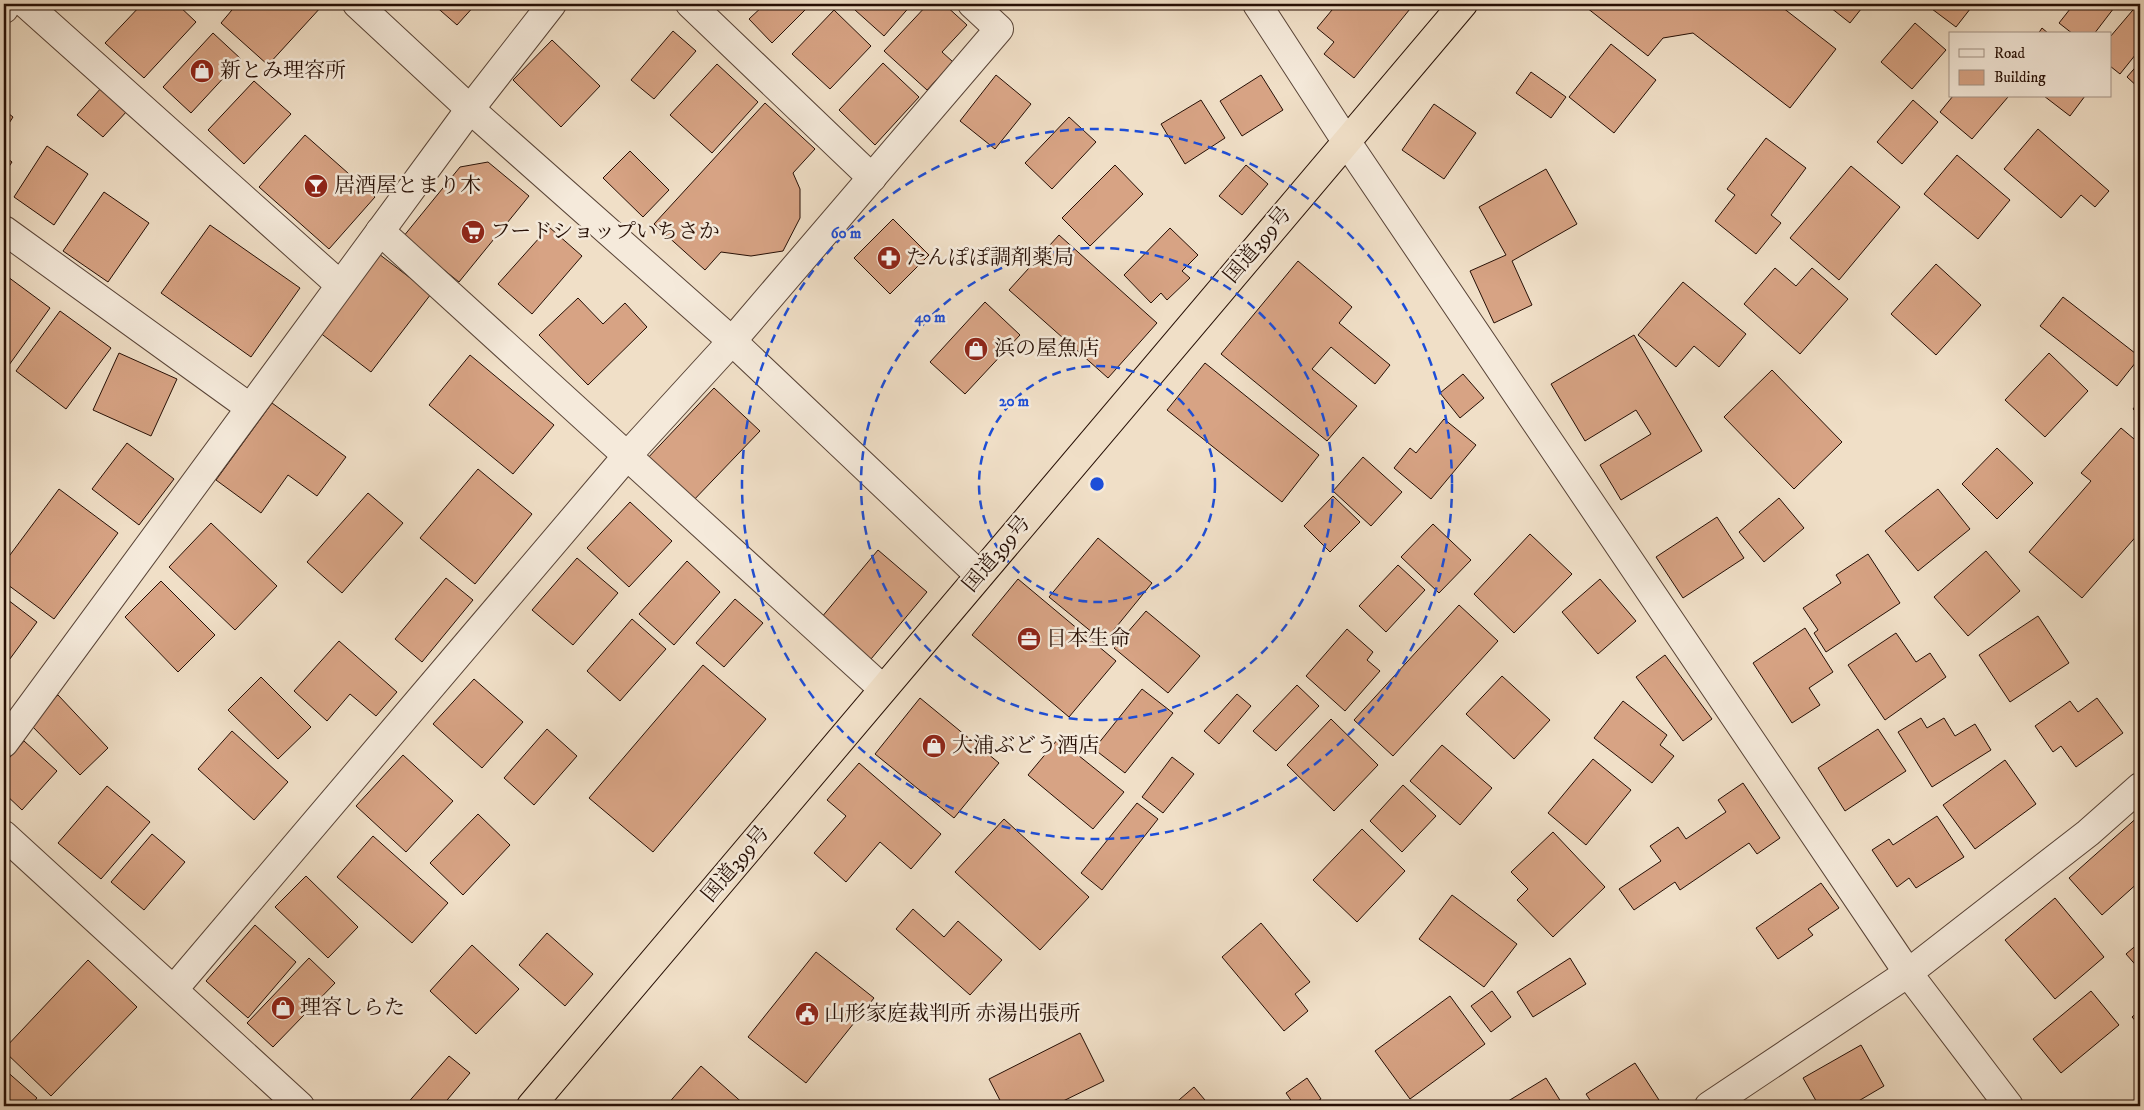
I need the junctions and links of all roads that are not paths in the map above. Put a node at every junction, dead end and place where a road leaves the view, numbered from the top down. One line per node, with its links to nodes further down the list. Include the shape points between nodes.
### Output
1 (7, 4): 9 (street)
2 (26, 4): 15 (street)
3 (356, 4): 10 (street)
4 (552, 4): 10 (street)
5 (690, 4): 12 (street)
6 (972, 4): 12 (street, via 999,29)
7 (1257, 4): 11 (street)
8 (1463, 4): 11 (highway, 国道399号)
9 (4, 9)
10 (470, 109): 14 (street); 16 (street)
11 (1346, 141): 19 (highway, 国道399号); 24 (street)
12 (872, 178): 16 (street)
13 (4, 230): 17 (street)
14 (380, 231): 15 (street); 18 (street)
15 (340, 285): 17 (street)
16 (732, 341): 18 (street); 19 (street)
17 (249, 407): 21 (street)
18 (626, 457): 20 (street); 25 (street)
19 (979, 575): 20 (highway, 国道399号)
20 (884, 690): 27 (highway, 国道399号)
21 (4, 743)
22 (2140, 786): 24 (street, via 2088,833)
23 (4, 835): 25 (street)
24 (1908, 973): 28 (street); 29 (street)
25 (174, 989): 26 (street)
26 (300, 1106)
27 (531, 1106)
28 (1709, 1106)
29 (2009, 1106)

